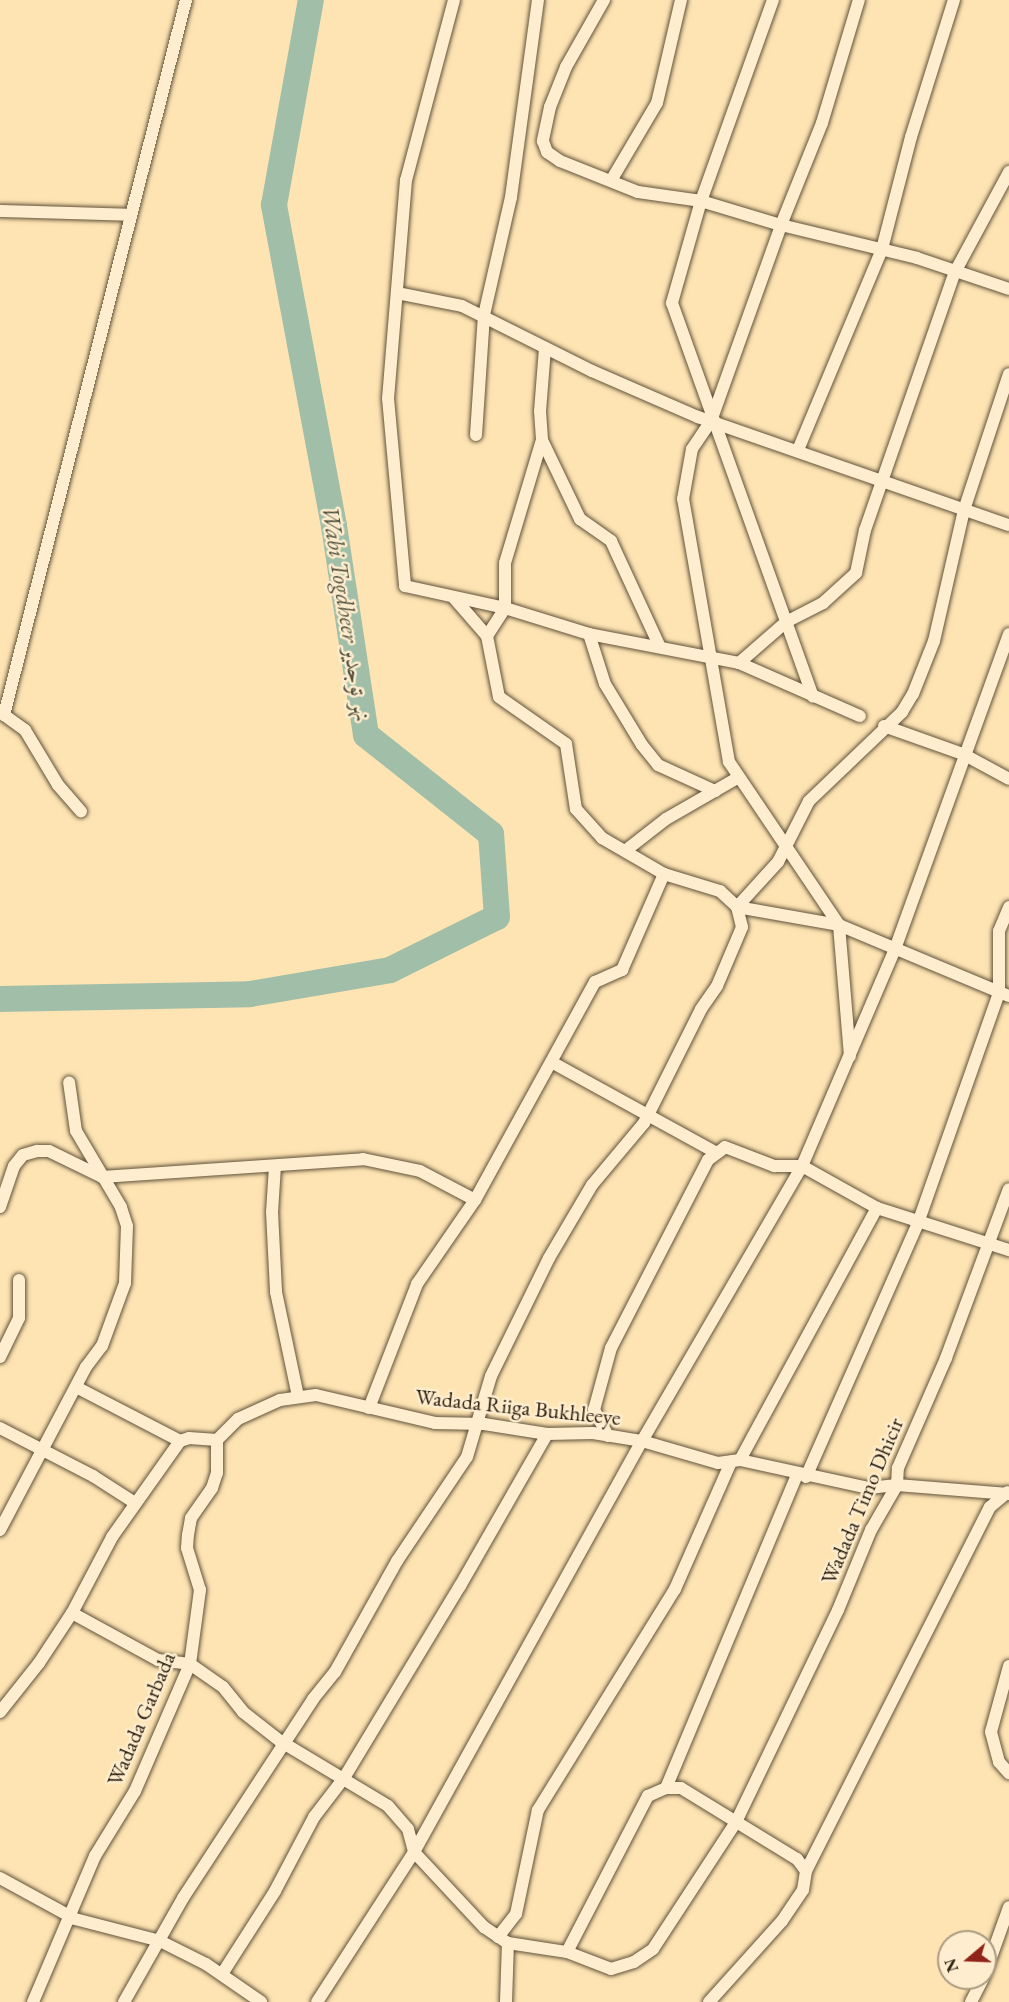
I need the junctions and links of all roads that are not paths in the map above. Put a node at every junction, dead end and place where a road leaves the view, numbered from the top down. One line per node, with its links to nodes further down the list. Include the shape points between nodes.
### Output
1 (186, 0): 13 (street)
2 (454, 0): 18 (street, via 406,180)
3 (538, 0): 19 (street, via 511,197)
4 (604, 0): 10 (street, via 566,67 550,107 543,141 547,152 560,161)
5 (681, 0): 10 (street, via 657,104)
6 (773, 0): 11 (street)
7 (859, 0): 14 (street, via 836,84)
8 (954, 0): 15 (street, via 911,137)
9 (1009, 172): 16 (street)
10 (612, 179): 11 (street, via 655,196)
11 (700, 201): 14 (street); 22 (street, via 672,303)
12 (0, 211): 13 (street)
13 (131, 215): 39 (street)
14 (781, 225): 15 (street); 22 (street)
15 (882, 249): 16 (street); 25 (street)
16 (955, 272): 17 (street); 26 (street)
17 (1009, 289)
18 (397, 293): 19 (street, via 462,306); 29 (street, via 388,398 405,586)
19 (484, 315): 20 (street); 23 (street)
20 (545, 348): 22 (street); 24 (street)
21 (1009, 374): 27 (street)
22 (711, 421): 25 (street); 31 (street); 36 (street, via 692,449 683,499)
23 (476, 435)
24 (542, 440): 30 (street, via 505,563); 35 (street, via 580,519 611,541)
25 (798, 450): 26 (street)
26 (885, 479): 27 (street); 31 (street, via 865,530 856,573 823,603)
27 (964, 510): 28 (street); 41 (street, via 934,641 913,694 902,712)
28 (1009, 525)
29 (453, 597): 30 (street); 34 (street)
30 (505, 608): 32 (street); 34 (street)
31 (786, 622): 37 (street); 38 (street)
32 (589, 633): 35 (street); 45 (street, via 605,684 642,745 658,765)
33 (1009, 634): 42 (street)
34 (487, 636): 48 (street, via 498,697 566,744 576,809 602,838)
35 (659, 645): 36 (street)
36 (711, 657): 37 (street); 43 (street, via 729,762)
37 (739, 663): 38 (street)
38 (813, 696): 40 (street)
39 (2, 713): 46 (street, via 25,730 58,785)
40 (860, 716)
41 (884, 726): 42 (street); 47 (street, via 809,801)
42 (963, 754): 44 (street); 53 (street)
43 (739, 777): 45 (street); 47 (street)
44 (1009, 779)
45 (715, 791): 48 (street, via 666,819)
46 (81, 811)
47 (787, 844): 50 (street, via 778,862); 52 (street)
48 (625, 851): 49 (street)
49 (664, 874): 50 (street, via 720,891); 56 (street, via 622,970 595,982)
50 (737, 907): 52 (street); 58 (street, via 742,927 725,970)
51 (1009, 907): 54 (street, via 999,931)
52 (839, 925): 53 (street); 55 (street)
53 (895, 949): 54 (street); 55 (street)
54 (1004, 995): 67 (street)
55 (850, 1059): 61 (street)
56 (553, 1063): 58 (street); 64 (street)
57 (69, 1082): 62 (street, via 76,1131)
58 (648, 1115): 59 (street); 75 (street, via 592,1185 549,1258 491,1376)
59 (716, 1152): 61 (street, via 725,1147 774,1166); 78 (street, via 611,1348 594,1410)
60 (275, 1166): 62 (street); 64 (street, via 363,1159 420,1171); 73 (street, via 272,1212 276,1292)
61 (802, 1166): 66 (street); 81 (street)
62 (102, 1178): 65 (street, via 49,1151 23,1155 14,1166); 72 (street, via 121,1207 127,1226 125,1283 102,1346)
63 (1009, 1189): 68 (street, Wadada Timo Dhicir)
64 (475, 1200): 74 (street, via 417,1284)
65 (0, 1207)
66 (877, 1208): 67 (street); 83 (street)
67 (918, 1223): 68 (street); 84 (street)
68 (987, 1244): 69 (street); 85 (street, Wadada Timo Dhicir, via 946,1358 898,1468)
69 (1009, 1250)
70 (19, 1280): 71 (street, via 19,1318)
71 (0, 1357)
72 (76, 1387): 80 (street); 82 (street)
73 (298, 1396): 74 (street, Wadada Riiga Bukhleeye, via 316,1395); 79 (street, Wadada Riiga Bukhleeye, via 238,1419)
74 (369, 1408): 75 (street, Wadada Riiga Bukhleeye, via 435,1423)
75 (474, 1424): 77 (street, Wadada Riiga Bukhleeye); 93 (street, via 467,1457 450,1488 417,1529 335,1672)
76 (0, 1428): 82 (street)
77 (547, 1434): 78 (street, Wadada Riiga Bukhleeye); 95 (street)
78 (608, 1436): 81 (street, Wadada Riiga Bukhleeye)
79 (217, 1440): 80 (street); 90 (street, Wadada Garbada, via 217,1473 212,1488 191,1518 188,1535 187,1548 200,1590)
80 (180, 1441): 87 (street)
81 (642, 1441): 83 (street, Wadada Riiga Bukhleeye, via 718,1463); 98 (street)
82 (41, 1450): 87 (street); 88 (street)
83 (735, 1461): 84 (street, Wadada Riiga Bukhleeye); 103 (street, via 675,1589 538,1810 516,1914)
84 (801, 1476): 85 (street, Wadada Riiga Bukhleeye, via 868,1488); 96 (street)
85 (897, 1485): 86 (street, Wadada Riiga Bukhleeye); 97 (street, Wadada Timo Dhicir, via 871,1530 838,1610)
86 (1008, 1492): 99 (street, via 990,1507)
87 (135, 1503): 89 (street)
88 (0, 1530)
89 (72, 1613): 90 (street, via 158,1660); 92 (street)
90 (190, 1664): 93 (street, via 223,1687 243,1713); 102 (street, Wadada Garbada, via 135,1791 95,1856)
91 (1009, 1666): 94 (street, via 991,1732 999,1762)
92 (0, 1712)
93 (284, 1743): 95 (street); 105 (street, via 183,1898)
94 (1009, 1773)
95 (344, 1778): 98 (street, via 398,1814 411,1835); 107 (street, via 314,1817 275,1891)
96 (666, 1788): 97 (street, via 681,1788); 106 (street, via 648,1796)
97 (736, 1822): 99 (street, via 797,1859); 106 (street, Wadada Timo Dhicir, via 653,1949 634,1962 611,1969)
98 (414, 1852): 103 (street, via 484,1927); 111 (street)
99 (806, 1871): 113 (street, via 807,1880 782,1921)
100 (0, 1878): 102 (street)
101 (1009, 1907): 104 (street)
102 (68, 1915): 105 (street, via 99,1927); 108 (street, Wadada Garbada)
103 (503, 1940): 106 (street, Wadada Timo Dhicir); 112 (street)
104 (997, 1940)
105 (160, 1941): 107 (street); 109 (street)
106 (567, 1952)
107 (222, 1974): 110 (street)
108 (33, 2002)
109 (124, 2002)
110 (261, 2002)
111 (317, 2002)
112 (506, 2002)
113 (709, 2002)

